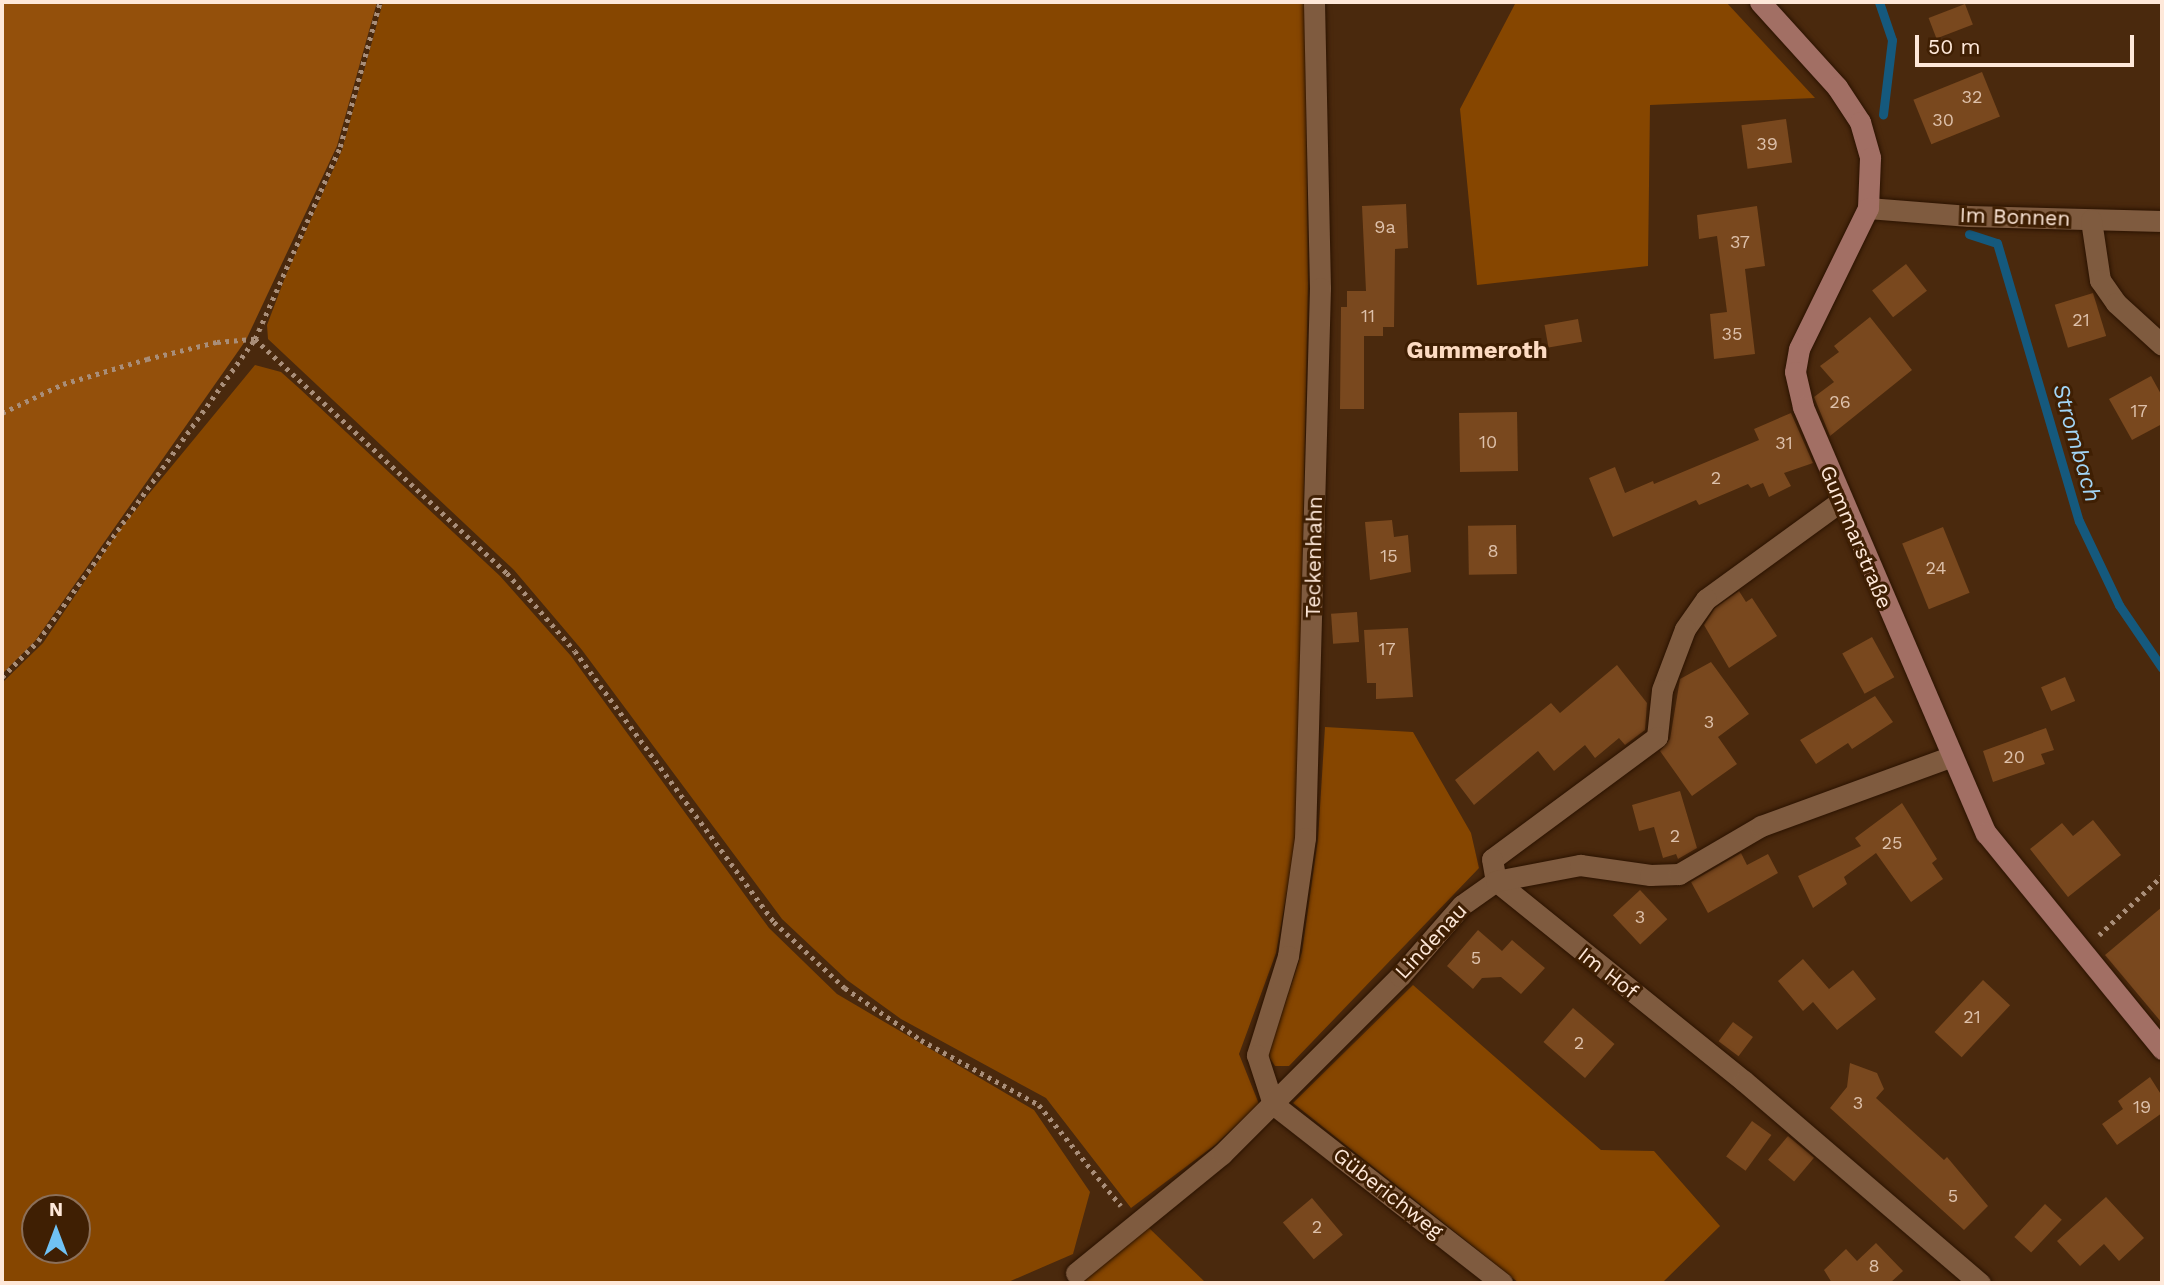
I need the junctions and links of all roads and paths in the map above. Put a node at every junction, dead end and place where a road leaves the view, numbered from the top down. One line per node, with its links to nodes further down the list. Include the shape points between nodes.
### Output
1 (380, 2): 7 (path, via 340,148)
2 (1314, 2): 17 (street, Teckenhahn, via 1320,288 1306,824 1288,956 1257,1055)
3 (1760, 2): 4 (street, Gummarstraße, via 1837,87 1860,122 1870,158)
4 (1868, 208): 5 (street, Im Bonnen); 10 (street, Gummarstraße, via 1799,349 1795,372 1803,407)
5 (2091, 220): 6 (street, Im Bonnen); 8 (street, via 2100,280 2116,303)
6 (2162, 221)
7 (255, 339): 9 (path, via 218,342 147,359 63,384); 11 (path, via 38,641); 18 (path, via 508,573 575,651 774,922 845,988 921,1040 1039,1105)
8 (2162, 345)
9 (2, 413)
10 (1841, 502): 12 (street, Gummarstraße); 14 (street, via 1706,599 1685,629 1662,690 1657,737 1492,859)
11 (2, 677)
12 (1950, 757): 14 (street, Lindenau, via 1761,826 1679,874 1650,875 1580,865); 15 (street, Gummarstraße, via 1986,833)
13 (2162, 876): 15 (path)
14 (1496, 881): 17 (street, Lindenau, via 1462,905 1400,976); 21 (street, Im Hof, via 1744,1081)
15 (2082, 951): 16 (street, Gummarstraße)
16 (2162, 1049)
17 (1273, 1104): 18 (street, Lindenau, via 1222,1154); 20 (street, Güberichweg)
18 (1135, 1223): 19 (street, Lindenau)
19 (1076, 1273)
20 (1502, 1283)
21 (1980, 1283)

